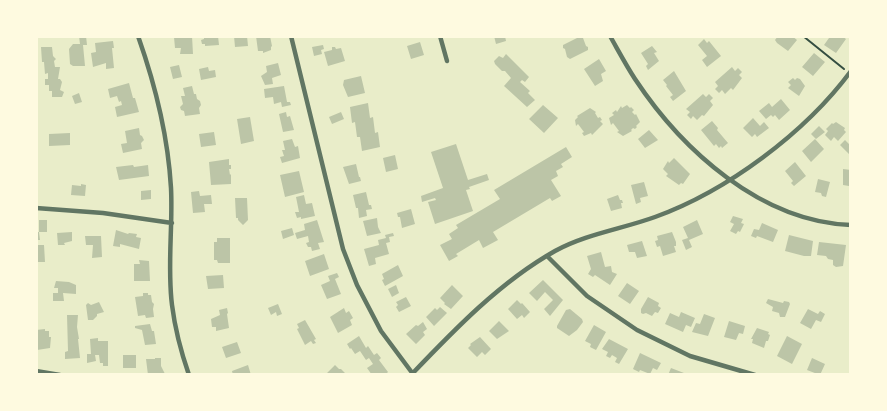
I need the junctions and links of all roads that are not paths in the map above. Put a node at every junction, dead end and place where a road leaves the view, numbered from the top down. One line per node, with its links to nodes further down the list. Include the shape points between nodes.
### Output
1 (138, 36): 9 (street, via 162,123 171,186)
2 (291, 36): 13 (street, via 343,249 356,285 381,331)
3 (440, 36): 5 (street)
4 (610, 36): 7 (street, via 634,79 668,122)
5 (447, 61)
6 (851, 71): 7 (street, via 797,128)
7 (730, 180): 10 (street, via 777,209 808,219); 11 (street, via 679,208 592,235)
8 (36, 208): 9 (street, via 103,212)
9 (172, 224): 15 (street, via 172,304)
10 (851, 225)
11 (546, 256): 13 (street, via 495,293); 16 (street, via 587,296 637,330 690,356)
12 (36, 371): 14 (street)
13 (413, 374)
14 (60, 375)
15 (189, 375)
16 (755, 375)

